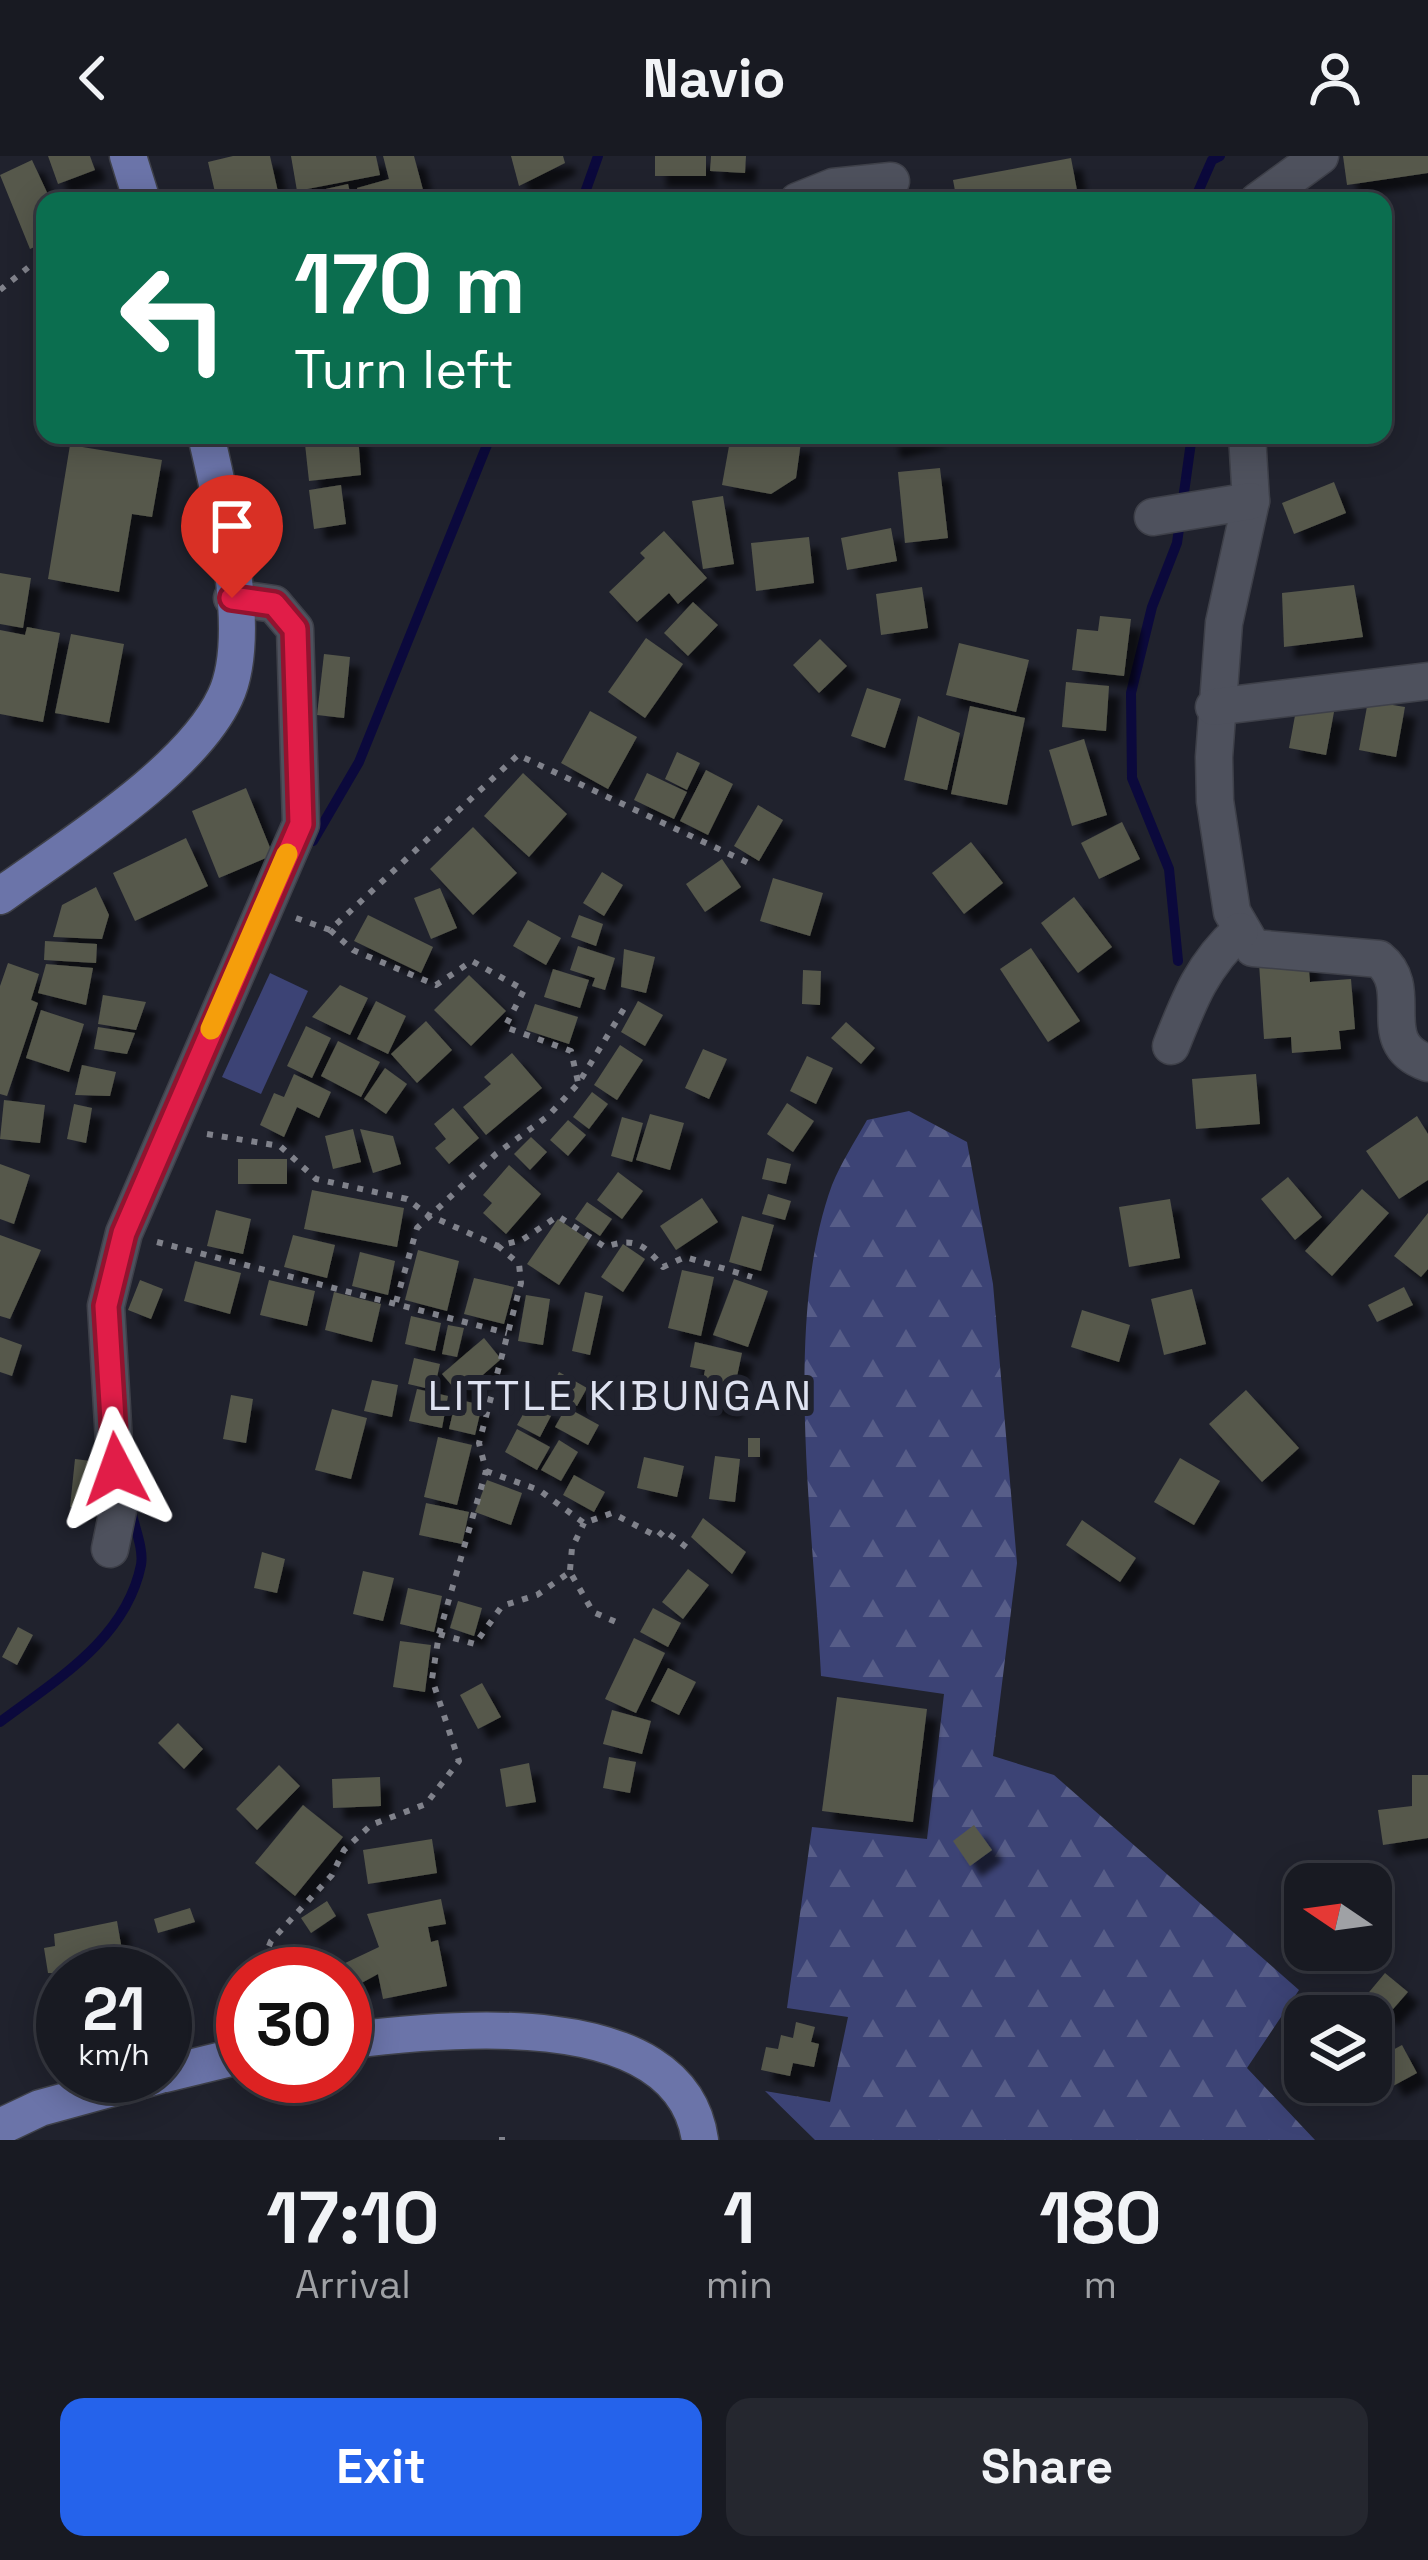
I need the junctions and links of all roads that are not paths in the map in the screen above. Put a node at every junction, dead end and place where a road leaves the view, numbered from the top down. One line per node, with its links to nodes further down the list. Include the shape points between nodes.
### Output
1 (128, 156): 4 (main road)
2 (1320, 156): 6 (street)
3 (891, 179): 5 (street)
4 (139, 192)
5 (820, 192)
6 (1270, 192)
7 (208, 444): 11 (main road)
8 (1247, 444): 9 (street)
9 (1251, 501): 10 (street); 13 (street)
10 (1153, 518)
11 (232, 598): 14 (main road, via 236,655 212,720 146,788); 18 (street, via 274,604 295,629 301,824 119,1251 106,1306 118,1510)
12 (1428, 681): 13 (street)
13 (1214, 707): 15 (street, via 1215,801)
14 (0, 896)
15 (1240, 931): 16 (street, via 1196,983); 17 (street, via 1253,948 1379,959 1391,974 1399,1043)
16 (1171, 1046)
17 (1428, 1064)
18 (110, 1549)
19 (372, 2039): 22 (main road, via 520,2030 618,2049 678,2082 696,2111)
20 (58, 2103): 21 (main road)
21 (0, 2127)
22 (700, 2140)

